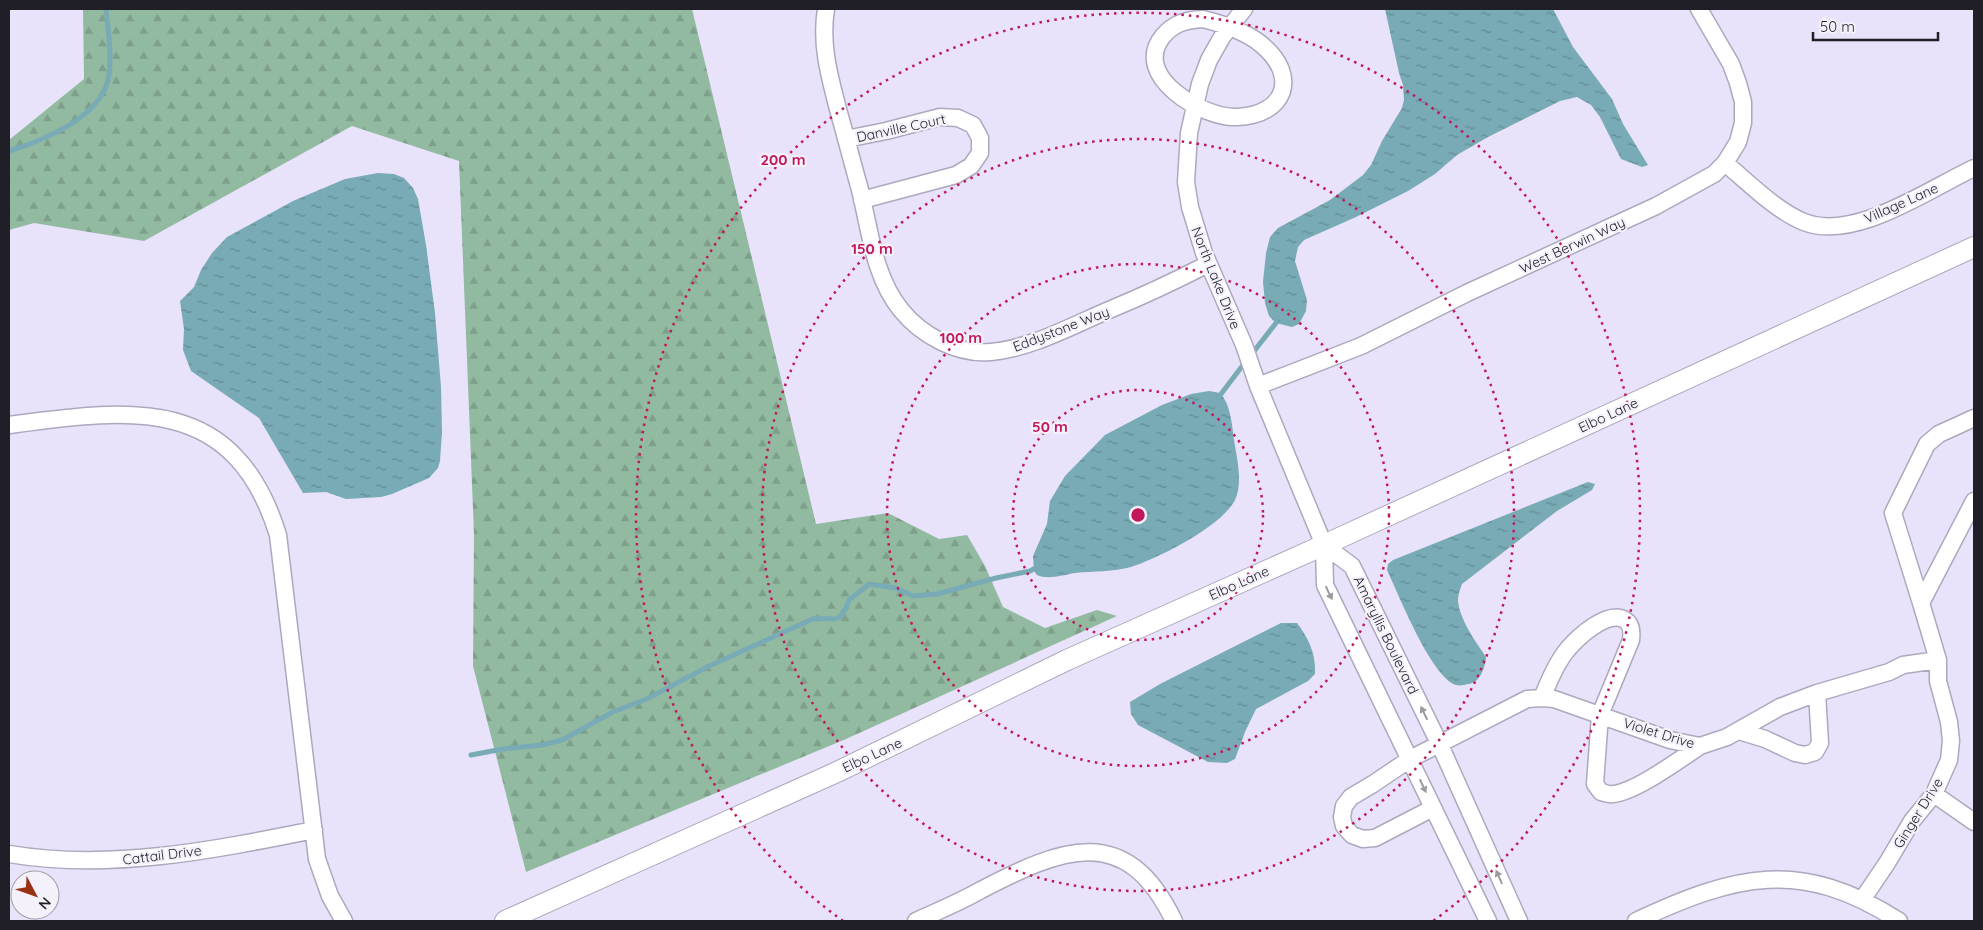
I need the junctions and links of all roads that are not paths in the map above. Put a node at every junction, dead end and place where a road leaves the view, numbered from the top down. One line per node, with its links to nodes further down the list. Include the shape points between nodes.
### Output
1 (826, 9): 6 (street, Eddystone Way, via 823,28 827,67)
2 (1244, 9): 4 (street, North Lake Drive)
3 (1699, 9): 7 (street, West Berwin Way, via 1731,64 1743,102 1743,123 1738,142)
4 (1230, 27): 5 (street, North Lake Drive, via 1209,60); 5 (street, via 1203,20 1178,23 1165,34 1156,49 1154,60 1163,81); 5 (street, via 1261,44 1278,63 1283,75 1279,100 1258,115 1232,118)
5 (1194, 104): 11 (street, North Lake Drive, via 1186,182 1196,230)
6 (846, 139): 9 (street, Eddystone Way); 9 (street, Danville Court, via 940,117 958,118 973,125 980,138 980,153 971,166 956,175)
7 (1725, 163): 8 (street, Village Lane, via 1789,214 1822,227 1841,227 1875,216); 12 (street, West Berwin Way, via 1714,174 1656,206 1361,346)
8 (1974, 168)
9 (862, 200): 11 (street, Eddystone Way, via 880,272 900,309 931,336 969,351 1010,349 1036,340 1129,303)
10 (1974, 247): 16 (street, Elbo Lane)
11 (1208, 264): 12 (street, North Lake Drive, via 1244,345)
12 (1258, 386): 16 (street, North Lake Drive)
13 (1974, 418): 17 (street, Ginger Drive, via 1939,434 1927,444 1893,513)
14 (9, 425): 29 (street, via 120,414 168,418 212,437 246,468 264,496 278,535)
15 (1974, 501): 17 (street)
16 (1324, 545): 23 (street, Amaryllis Boulevard, one-way to 16, via 1352,566); 25 (street, one-way to 25, via 1325,585); 34 (street, Elbo Lane, via 1068,660 837,772)
17 (1921, 603): 18 (street, Ginger Drive)
18 (1938, 660): 19 (street, Violet Drive, via 1903,665 1890,672); 26 (street, Ginger Drive, via 1938,681 1945,701 1951,741 1949,760)
19 (1817, 693): 22 (street, Violet Drive, via 1780,707); 22 (street, via 1820,743 1814,752 1805,755 1795,753)
20 (1542, 698): 21 (street, Violet Drive); 21 (street, via 1552,674 1573,643 1606,618 1617,616 1626,620 1632,629 1631,640); 23 (street, Violet Drive, via 1527,699)
21 (1600, 715): 24 (street, Violet Drive, via 1683,744); 24 (street, via 1595,784 1601,792 1613,794 1652,778)
22 (1739, 731): 24 (street, Violet Drive)
23 (1440, 745): 25 (street, Violet Drive); 38 (street, Amaryllis Boulevard, one-way to 23)
24 (1700, 746)
25 (1410, 759): 27 (street, one-way to 27); 27 (street, Violet Drive, via 1351,797 1344,806 1344,826 1363,839 1375,838)
26 (1934, 794): 28 (street); 31 (street, Ginger Drive, via 1912,821)
27 (1433, 808): 37 (street)
28 (1972, 817)
29 (314, 830): 30 (street, Cattail Drive, via 238,844 107,861); 33 (street, via 321,872)
30 (9, 854)
31 (1862, 900): 32 (street, via 1808,882 1767,879 1707,891); 39 (street)
32 (1639, 920)
33 (344, 921)
34 (505, 921)
35 (916, 921): 36 (street, via 1036,864 1075,852 1095,852 1114,856 1147,878 1160,894)
36 (1174, 921)
37 (1488, 921)
38 (1520, 921)
39 (1899, 921)

